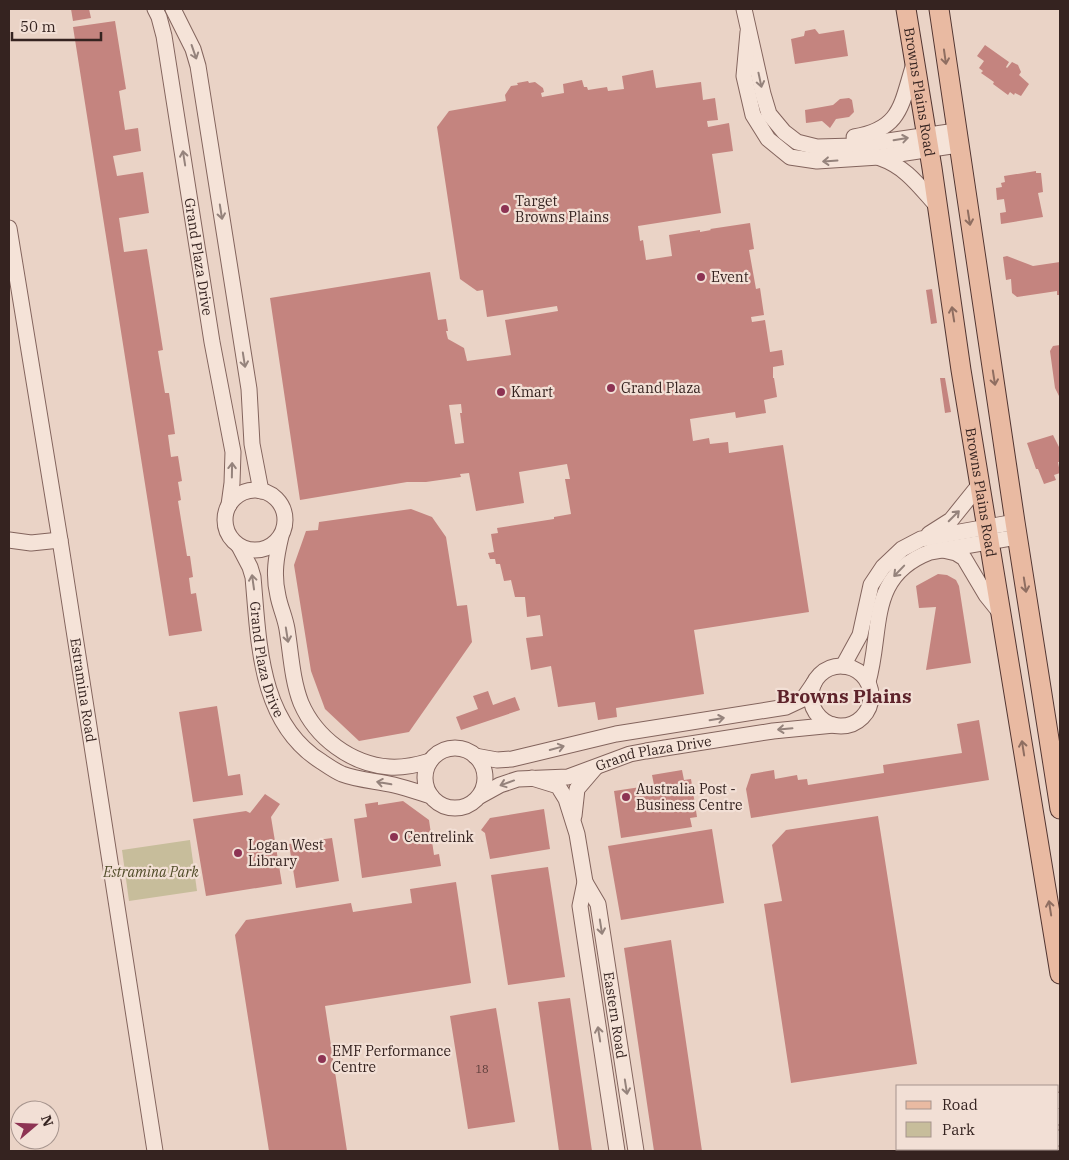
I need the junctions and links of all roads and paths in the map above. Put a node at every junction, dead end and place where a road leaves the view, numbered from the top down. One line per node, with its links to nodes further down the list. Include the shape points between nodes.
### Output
1 (156, 9): 16 (street, Grand Plaza Drive, one-way to 1, via 233,452 164,36)
2 (172, 9): 15 (street, Grand Plaza Drive, one-way to 15, via 193,49 198,66 249,389 252,444)
3 (744, 9): 6 (street)
4 (906, 9): 7 (main road, Browns Plains Road)
5 (938, 9): 8 (main road, one-way to 8)
6 (748, 32): 10 (street, one-way to 10, via 769,114 797,142 817,147); 11 (street, one-way to 6, via 817,161 790,156 768,139 754,114 744,76)
7 (914, 64): 9 (main road, Browns Plains Road); 10 (street, via 892,121 877,132 846,138)
8 (957, 138): 9 (street); 17 (main road, one-way to 17)
9 (927, 143): 10 (street, one-way to 9); 11 (street); 12 (main road, Browns Plains Road)
10 (838, 146)
11 (879, 157): 12 (street, via 899,166)
12 (937, 206): 14 (main road, Browns Plains Road, one-way to 12)
13 (9, 228): 22 (street, Estramina Road)
14 (980, 484): 18 (main road, Browns Plains Road); 20 (street, one-way to 14, via 951,520)
15 (261, 491): 16 (street, via 243,493); 19 (street, via 274,497 284,512)
16 (229, 505): 23 (street, via 226,526 228,534)
17 (1016, 529): 18 (street); 36 (main road, one-way to 36)
18 (988, 533): 20 (street); 24 (street); 25 (main road, Browns Plains Road)
19 (281, 536): 23 (street, via 267,548 248,550); 31 (street, Grand Plaza Drive, one-way to 31, via 275,564 278,596 295,683 314,725 330,743 366,762 401,767)
20 (921, 539): 26 (street, via 902,549 876,576 860,635)
21 (9, 540): 22 (street, via 32,543)
22 (60, 540): 40 (street, Estramina Road)
23 (239, 546): 34 (street, Grand Plaza Drive, one-way to 23, via 340,773 313,756 283,724 269,694 253,577)
24 (941, 550): 25 (street, via 964,558); 27 (street, one-way to 27, via 918,556 893,576 882,601)
25 (1002, 615): 39 (main road, Browns Plains Road, one-way to 25)
26 (843, 666): 27 (street, via 858,670); 28 (street, via 824,671)
27 (868, 682): 29 (street, via 871,699 864,715 850,724)
28 (814, 683): 29 (street, via 811,700 814,708); 30 (street, Grand Plaza Drive, one-way to 28, via 504,760 616,734 786,707 803,699)
29 (834, 725): 32 (street, Grand Plaza Drive, one-way to 32, via 646,751)
30 (475, 756): 31 (street, via 451,748); 35 (street, via 481,763 485,780)
31 (430, 761): 34 (street, via 425,778)
32 (595, 768): 33 (street, Grand Plaza Drive, via 568,777); 37 (street, Eastern Road, via 578,789)
33 (532, 778): 35 (street, Grand Plaza Drive, one-way to 35, via 500,785); 37 (street, Eastern Road, via 558,786)
34 (430, 796): 35 (street, via 447,807 457,808 466,807)
35 (480, 796)
36 (1060, 808)
37 (574, 822): 38 (street, Eastern Road)
38 (585, 882): 41 (street, Eastern Road, one-way to 38, via 580,906); 42 (street, Eastern Road, one-way to 42, via 598,904)
39 (1060, 974)
40 (155, 1151)
41 (617, 1151)
42 (636, 1151)

